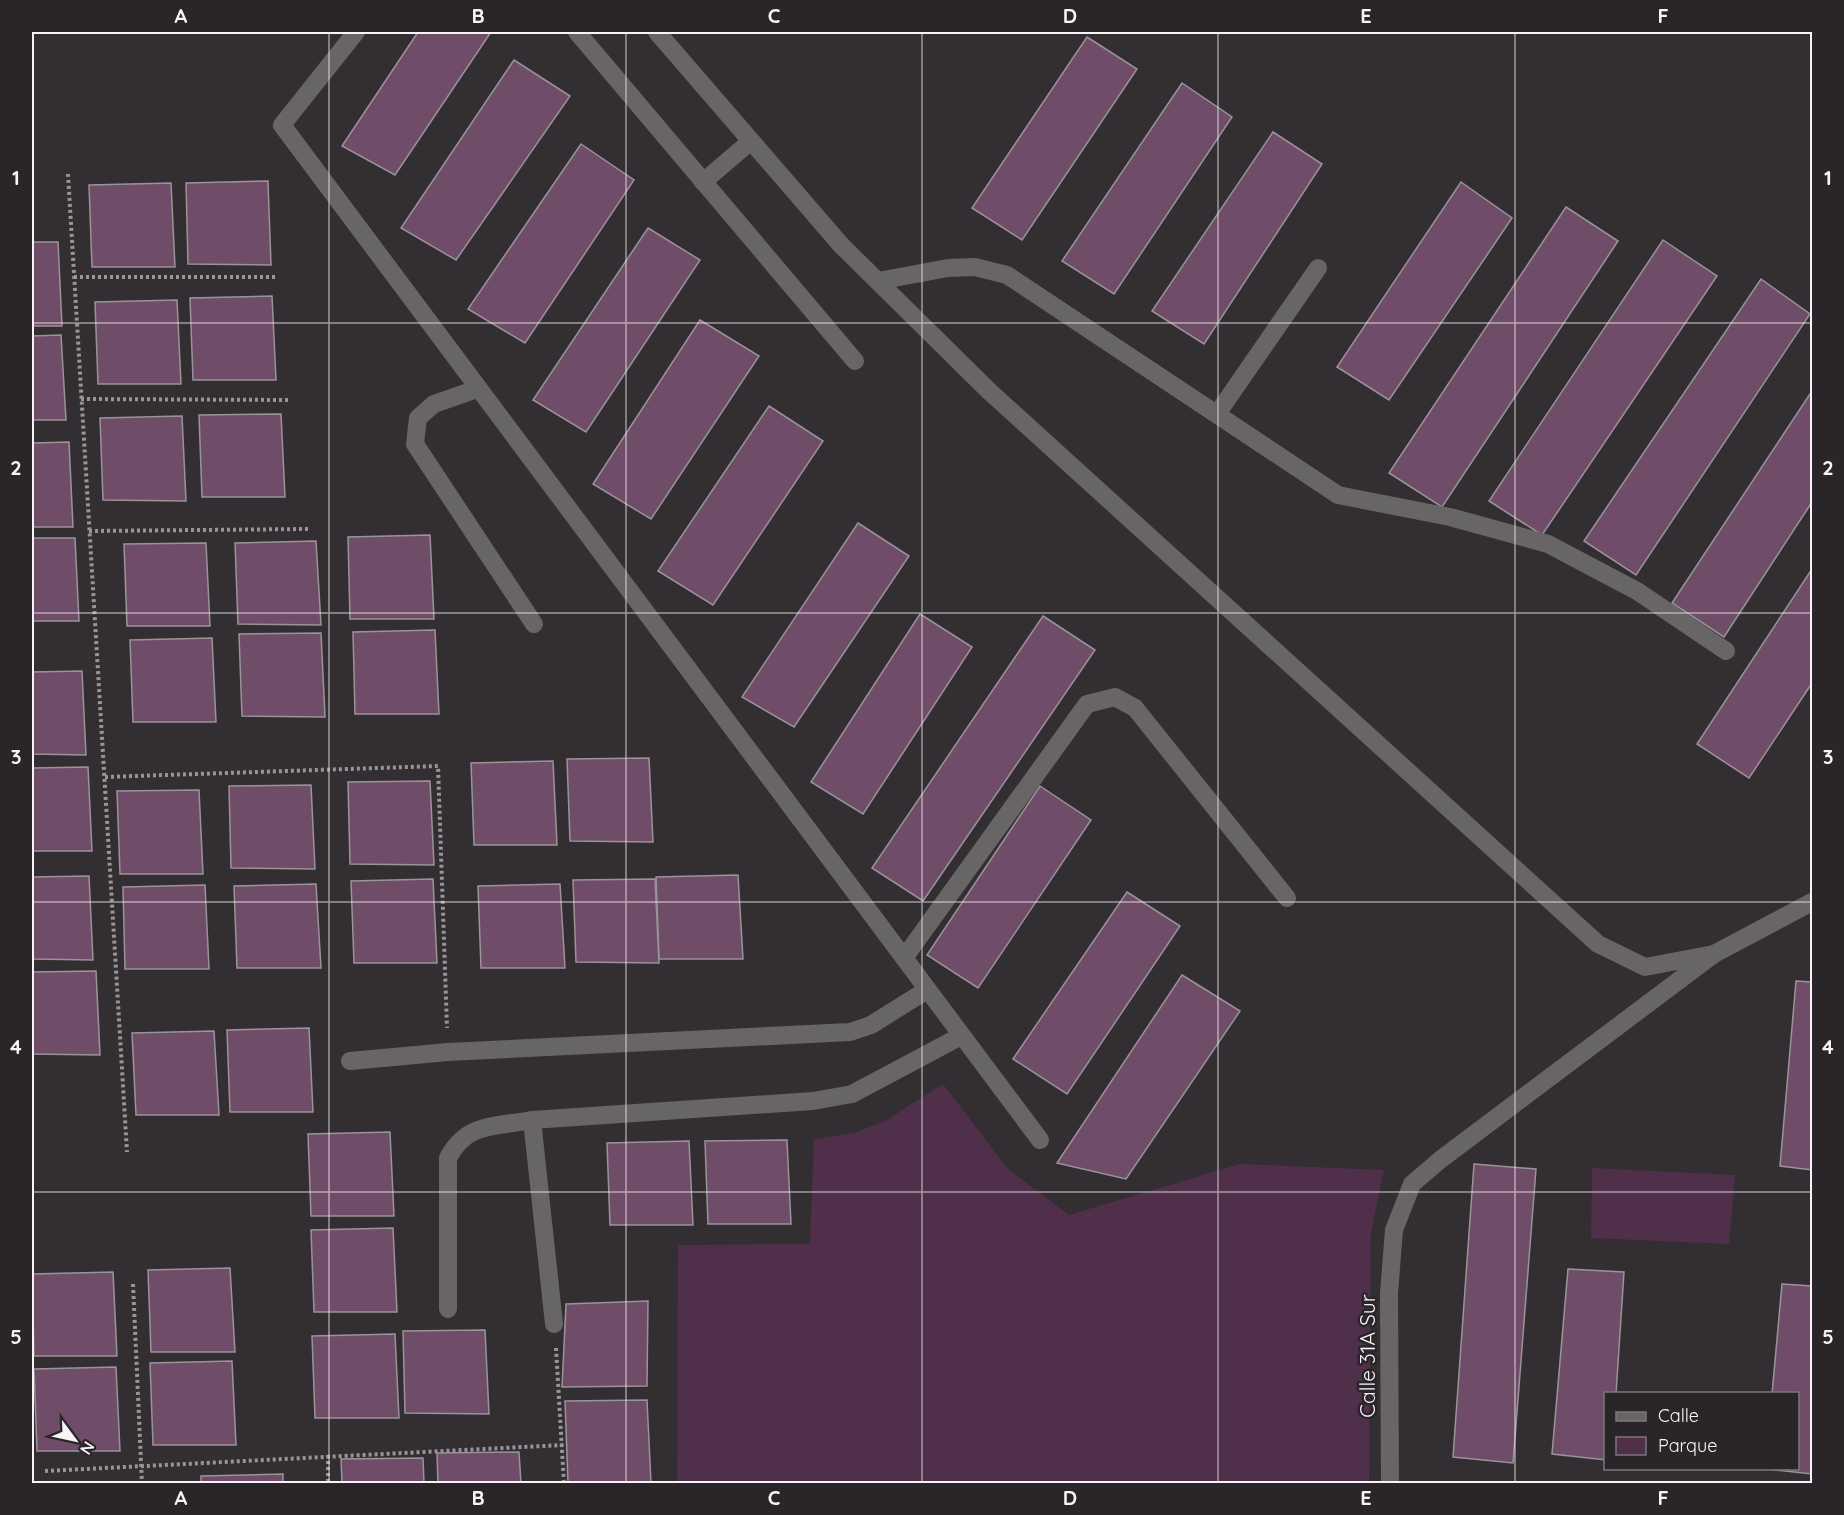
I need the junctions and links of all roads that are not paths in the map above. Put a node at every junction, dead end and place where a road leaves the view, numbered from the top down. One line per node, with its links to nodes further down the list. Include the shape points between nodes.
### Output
1 (356, 32): 9 (street, via 282,126)
2 (577, 32): 5 (street)
3 (657, 32): 4 (street)
4 (751, 141): 5 (street); 7 (street, via 841,245)
5 (703, 182): 8 (street)
6 (1318, 268): 10 (street)
7 (879, 281): 10 (street, via 948,268 975,267 1007,275); 15 (street, via 1032,431 1598,944 1645,966)
8 (855, 361)
9 (477, 388): 11 (street, via 434,404 418,418 415,444); 16 (street)
10 (1217, 414): 12 (street, via 1338,495 1450,517 1548,544 1637,591)
11 (534, 624)
12 (1726, 651)
13 (1287, 898): 16 (street, via 1136,708 1115,697 1087,704)
14 (1812, 902): 15 (street)
15 (1714, 954): 24 (street, Calle 31A Sur, via 1412,1184 1394,1230 1389,1293)
16 (904, 958): 17 (street)
17 (927, 990): 18 (street); 19 (street, via 871,1025 850,1032 448,1052)
18 (961, 1036): 20 (street, via 842,1096); 21 (street)
19 (350, 1061)
20 (532, 1120): 22 (street, via 469,1132 456,1143 448,1158); 23 (street)
21 (1040, 1140)
22 (448, 1310)
23 (554, 1324)
24 (1390, 1484)

